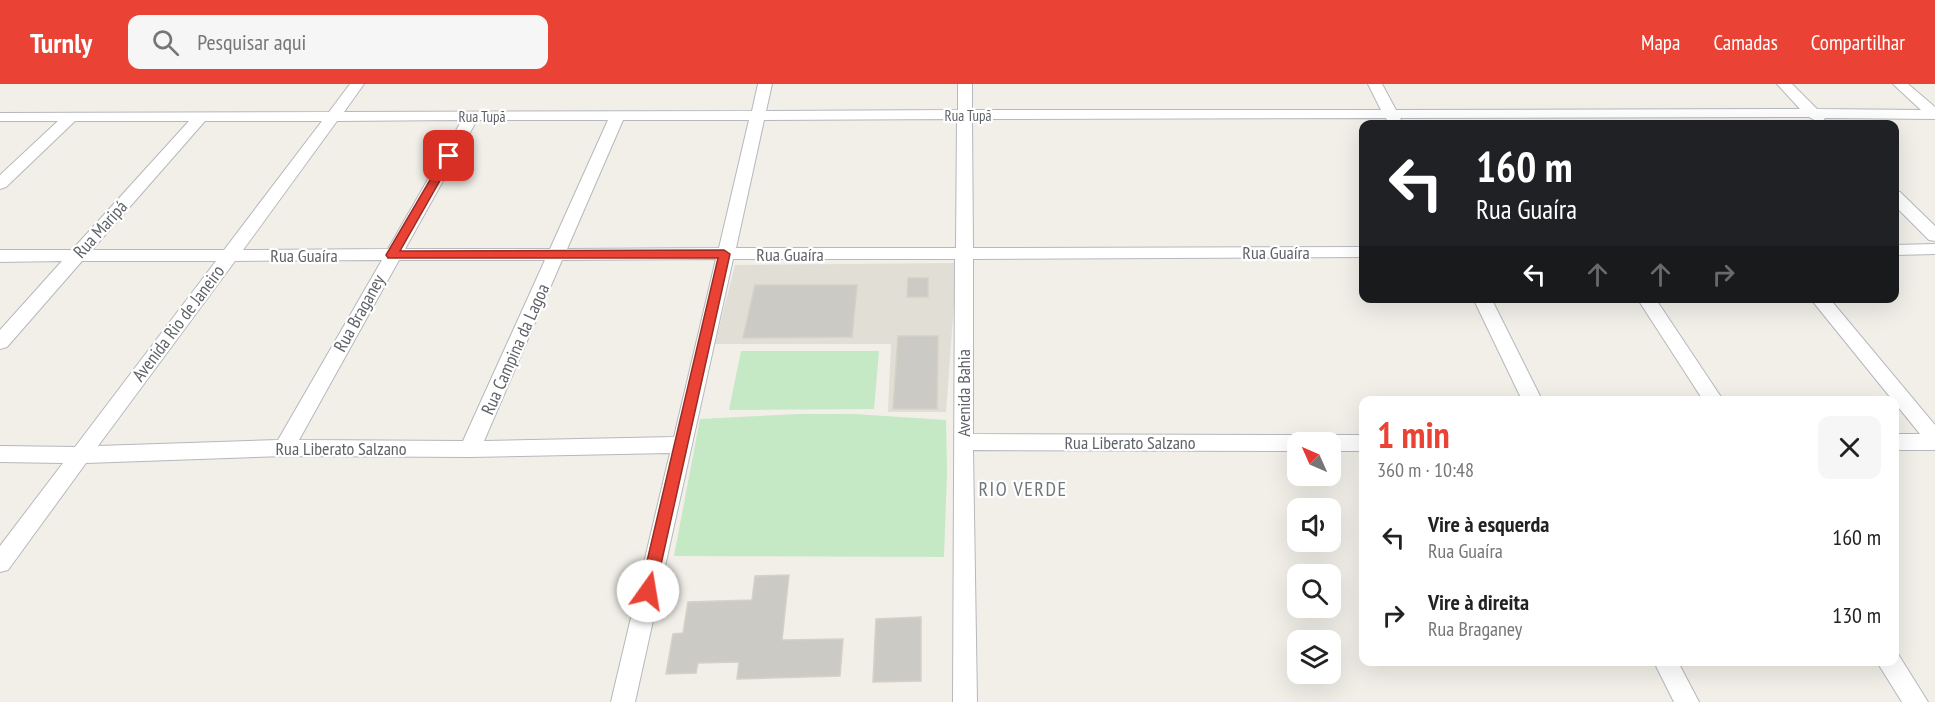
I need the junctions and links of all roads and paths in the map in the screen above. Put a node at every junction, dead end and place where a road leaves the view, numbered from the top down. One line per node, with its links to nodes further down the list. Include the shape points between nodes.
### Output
1 (357, 84): 15 (street, Avenida Rio de Janeiro)
2 (765, 84): 16 (street)
3 (966, 84): 8 (street, Avenida Bahia)
4 (1375, 84): 17 (street)
5 (1784, 84): 7 (street)
6 (1900, 84): 9 (street)
7 (1813, 113): 9 (street, Rua Tupã); 19 (street, Rua Tupã); 20 (street)
8 (966, 115): 16 (street, Rua Tupã); 17 (street, Rua Tupã); 27 (street, Avenida Bahia)
9 (1935, 115)
10 (472, 116): 11 (street, Rua Tupã); 15 (street, Rua Tupã); 30 (street, Rua Braganey)
11 (616, 116): 16 (street, Rua Tupã); 31 (street, Rua Campina da Lagoa)
12 (0, 117): 13 (street, Rua Tupã)
13 (71, 117): 14 (street, Rua Tupã); 21 (street)
14 (201, 117): 15 (street, Rua Tupã); 33 (street, Rua Maripá)
15 (333, 117): 29 (street, Avenida Rio de Janeiro)
16 (758, 117): 28 (street)
17 (1394, 119): 18 (street, Rua Tupã)
18 (1529, 119): 19 (street, Rua Tupã)
19 (1672, 119)
20 (1820, 120)
21 (0, 184)
22 (1899, 200): 23 (street)
23 (1935, 236)
24 (1935, 249): 25 (street)
25 (1899, 250)
26 (1359, 252): 27 (street, Rua Guaíra)
27 (964, 253): 28 (street, Rua Guaíra); 43 (street, Avenida Bahia)
28 (724, 254): 31 (street, Rua Guaíra); 48 (street)
29 (229, 255): 30 (street, Rua Guaíra); 33 (street, Rua Guaíra); 52 (street, Avenida Rio de Janeiro)
30 (392, 255): 31 (street, Rua Guaíra); 49 (street, Rua Braganey)
31 (556, 255): 50 (street, Rua Campina da Lagoa)
32 (0, 256): 33 (street, Rua Guaíra)
33 (76, 256): 37 (street, Rua Maripá)
34 (1484, 303): 38 (street)
35 (1649, 303): 39 (street)
36 (1824, 303): 40 (street)
37 (0, 342)
38 (1530, 396)
39 (1710, 396)
40 (1899, 396)
41 (1899, 396): 42 (street)
42 (1935, 441): 44 (street)
43 (963, 442): 45 (street, Rua Liberato Salzano); 57 (street, Avenida Bahia)
44 (1899, 442)
45 (1287, 443)
46 (1341, 443): 47 (street)
47 (1359, 443)
48 (681, 445): 50 (street, Rua Liberato Salzano); 56 (street)
49 (284, 447): 50 (street, Rua Liberato Salzano); 52 (street, Rua Liberato Salzano)
50 (470, 449)
51 (0, 454): 52 (street, Rua Liberato Salzano)
52 (79, 455): 53 (street, Avenida Rio de Janeiro)
53 (0, 563)
54 (1668, 666): 58 (street)
55 (1892, 666): 59 (street)
56 (623, 702)
57 (965, 702)
58 (1687, 702)
59 (1916, 702)

